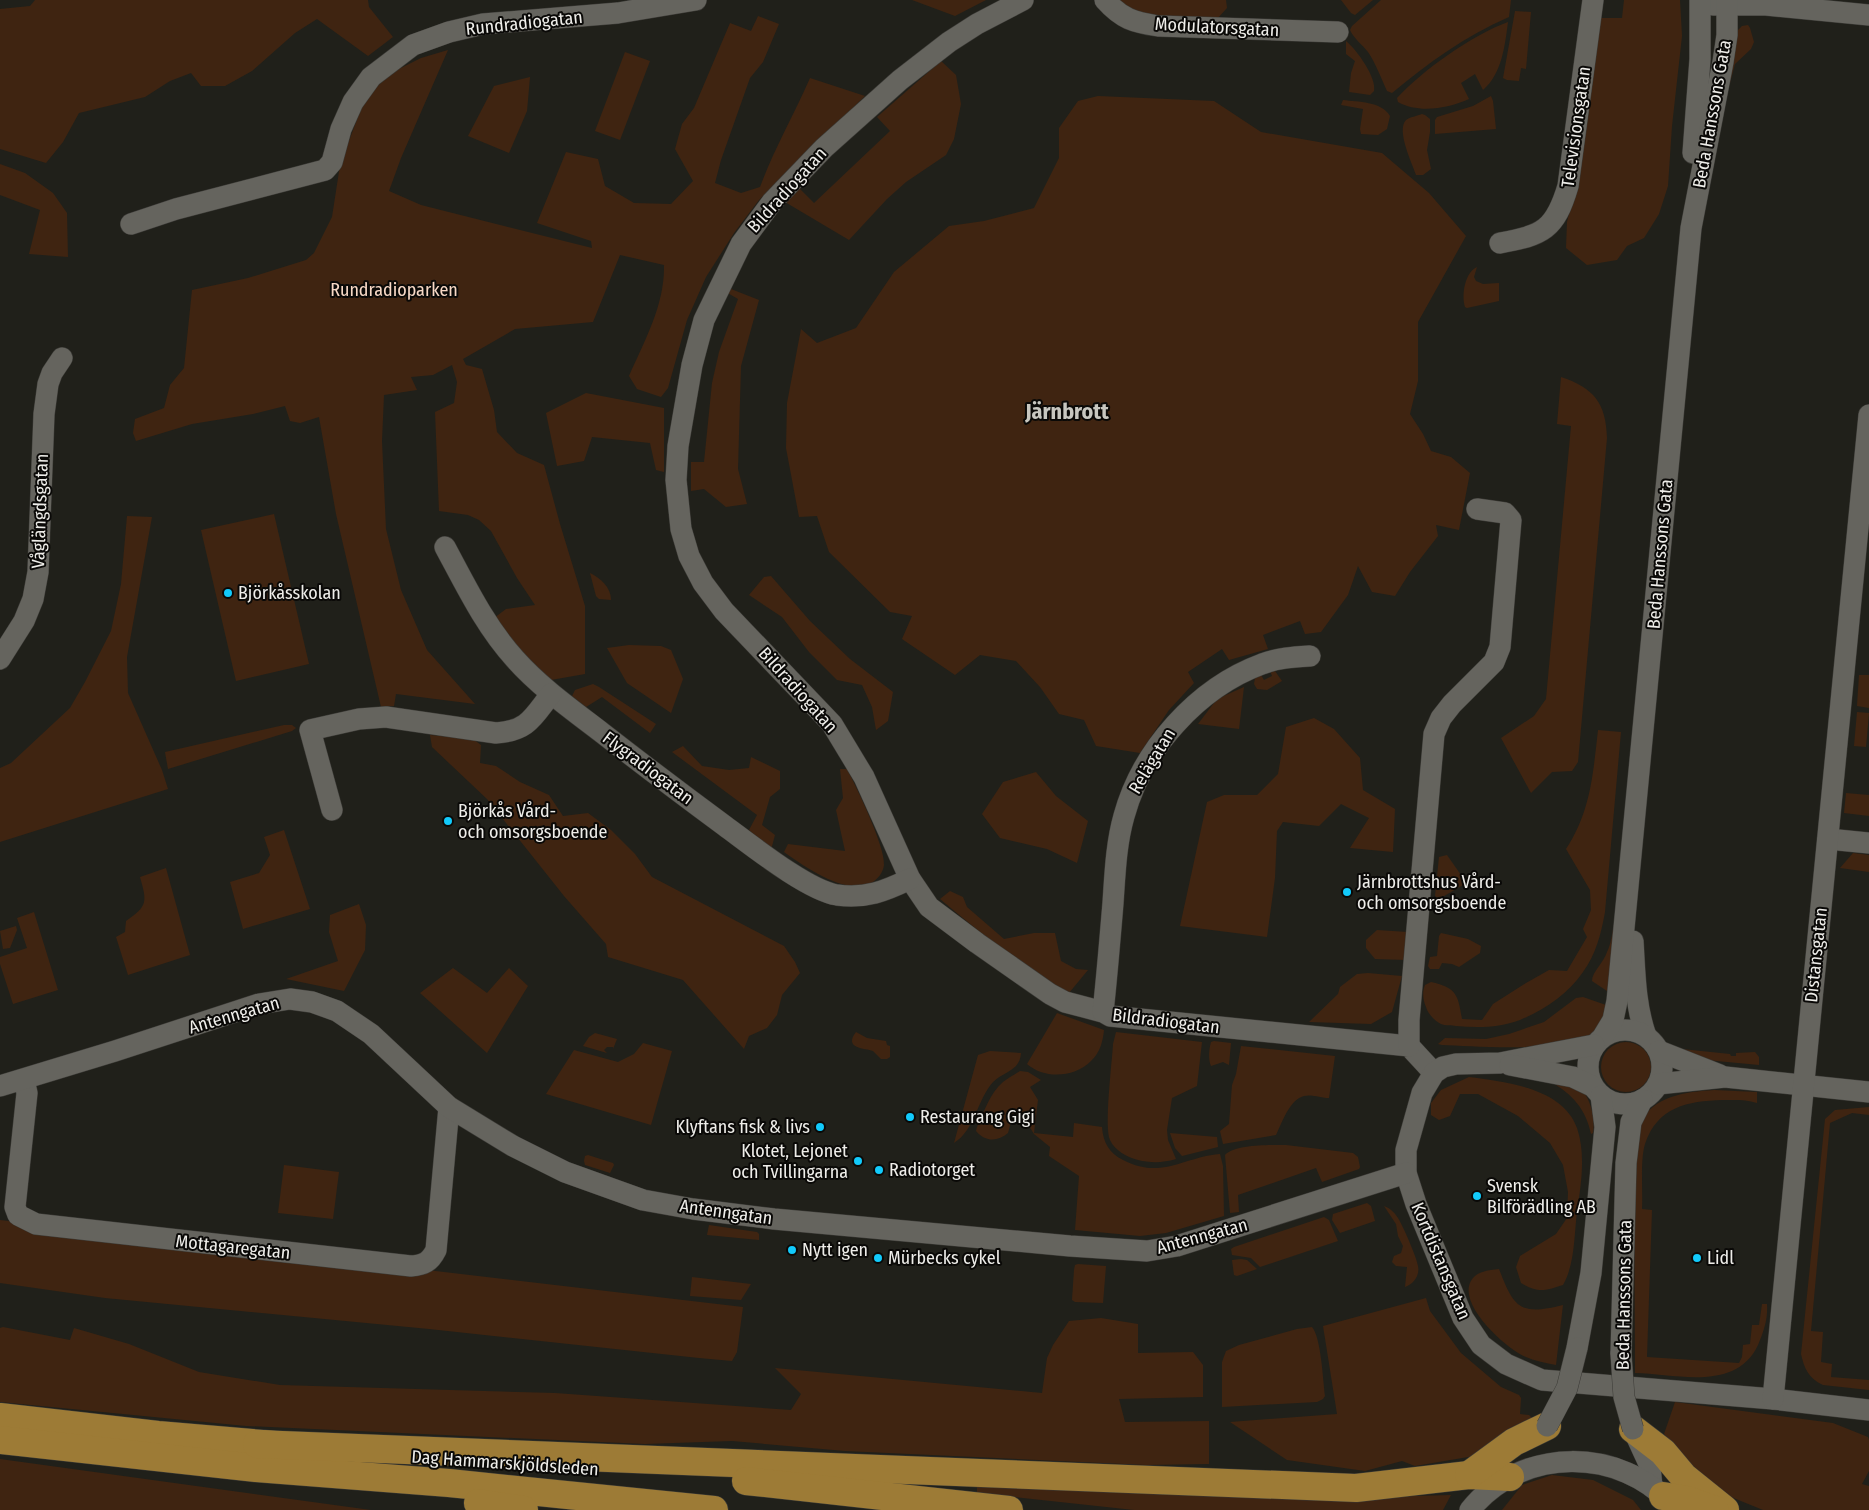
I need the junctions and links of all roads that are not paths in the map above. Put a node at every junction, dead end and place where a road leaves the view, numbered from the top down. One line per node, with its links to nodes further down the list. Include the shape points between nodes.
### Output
1 (696, 0): 9 (street, Rundradiogatan, via 618,13 483,24 413,45 371,77 353,102 332,162 325,170)
2 (1023, 0): 22 (street, Bildradiogatan, via 949,42 900,80 824,148 772,202 741,244 704,320 692,365 678,446 676,480 681,529 689,556 703,583 724,611 832,724 864,777)
3 (1105, 0): 8 (street, Modulatorsgatan, via 1120,15 1135,22 1158,26)
4 (1593, 0): 11 (street, Televisionsgatan, via 1563,204 1552,224 1532,236)
5 (1727, 2): 6 (street); 7 (street); 10 (street, Beda Hanssons Gata, via 1723,62)
6 (1700, 3): 10 (street, Beda Hanssons Gata, via 1700,59 1688,192)
7 (1869, 15)
8 (1338, 32)
9 (131, 224)
10 (1691, 228): 23 (street, Beda Hanssons Gata)
11 (1500, 243)
12 (62, 358): 17 (street, Våglängdsgatan, via 48,384 44,414 38,572 34,599)
13 (1868, 426): 20 (street, Distansgatan)
14 (1477, 510): 27 (street, via 1505,513 1511,520 1500,647 1494,662 1452,704 1434,734)
15 (445, 546): 18 (street, Flygradiogatan, via 488,625 513,658)
16 (1310, 656): 24 (street, Relägatan, via 1263,664 1209,692 1177,721 1138,778 1123,818 1117,857)
17 (0, 659)
18 (551, 694): 19 (street, via 529,722 513,732 496,733 386,717 359,719 310,730); 22 (street, Flygradiogatan, via 680,793 810,883 836,895 863,895 880,893)
19 (332, 810)
20 (1828, 839): 21 (street); 34 (street, Distansgatan)
21 (1869, 843)
22 (910, 879): 24 (street, Bildradiogatan, via 929,906 1050,994 1065,1002)
23 (1629, 881): 25 (street, Beda Hanssons Gata, via 1617,1001 1613,1020); 26 (street, Beda Hanssons Gata, via 1637,1002 1641,1021)
24 (1103, 1012): 27 (street, Bildradiogatan, via 1110,1016)
25 (1599, 1040): 26 (street, via 1623,1029 1638,1031); 28 (street); 35 (street, Beda Hanssons Gata, via 1587,1064 1588,1077)
26 (1652, 1044): 30 (street); 32 (street, Beda Hanssons Gata, via 1662,1060)
27 (1409, 1046): 29 (street)
28 (1500, 1063): 29 (street, via 1456,1064); 35 (street, via 1573,1077)
29 (1434, 1073): 39 (street, via 1422,1093 1412,1127 1406,1150)
30 (1725, 1077): 32 (street); 34 (street)
31 (24, 1080): 33 (street, Antenngatan); 38 (street, Antenngatan, via 259,1004 290,999 312,1002 337,1011 371,1034); 38 (street, Mottagaregatan, via 27,1093 15,1207 24,1219 36,1224 96,1232 411,1266 422,1265 436,1250)
32 (1658, 1084): 37 (street, Beda Hanssons Gata)
33 (0, 1086)
34 (1802, 1086): 36 (street); 40 (street, Distansgatan)
35 (1596, 1091): 37 (street, via 1608,1100 1622,1104); 43 (street, Beda Hanssons Gata, bridge, via 1605,1127 1591,1273 1567,1388)
36 (1869, 1092)
37 (1642, 1100): 44 (street, Beda Hanssons Gata, bridge, via 1631,1122 1626,1163 1622,1354 1624,1397)
38 (449, 1107): 39 (street, Antenngatan, via 513,1146 565,1172 643,1200 774,1219 1111,1249 1147,1251 1177,1246)
39 (1406, 1173): 40 (street, Kortdistansgatan, via 1463,1318 1482,1345 1506,1364 1542,1380)
40 (1773, 1399): 41 (street)
41 (1869, 1410)
42 (0, 1417): 46 (main road, Dag Hammarskjöldsleden)
43 (1547, 1426): 47 (main road, via 1514,1442); 48 (street, Beda Hanssons Gata)
44 (1632, 1429): 49 (street, Beda Hanssons Gata); 55 (main road)
45 (0, 1440): 46 (main road, Dag Hammarskjöldsleden)
46 (256, 1456): 47 (main road, via 1356,1488); 50 (main road); 51 (main road, Dag Hammarskjöldsleden, via 448,1483); 52 (main road, Dag Hammarskjöldsleden, via 748,1481)
47 (1469, 1475): 48 (main road)
48 (1514, 1475): 49 (street, via 1552,1462 1588,1461 1622,1470); 53 (street, via 1483,1496)
49 (1664, 1498): 54 (main road, via 1687,1500)
50 (524, 1510)
51 (714, 1510)
52 (1009, 1510)
53 (1470, 1510)
54 (1717, 1510)
55 (1725, 1510)

